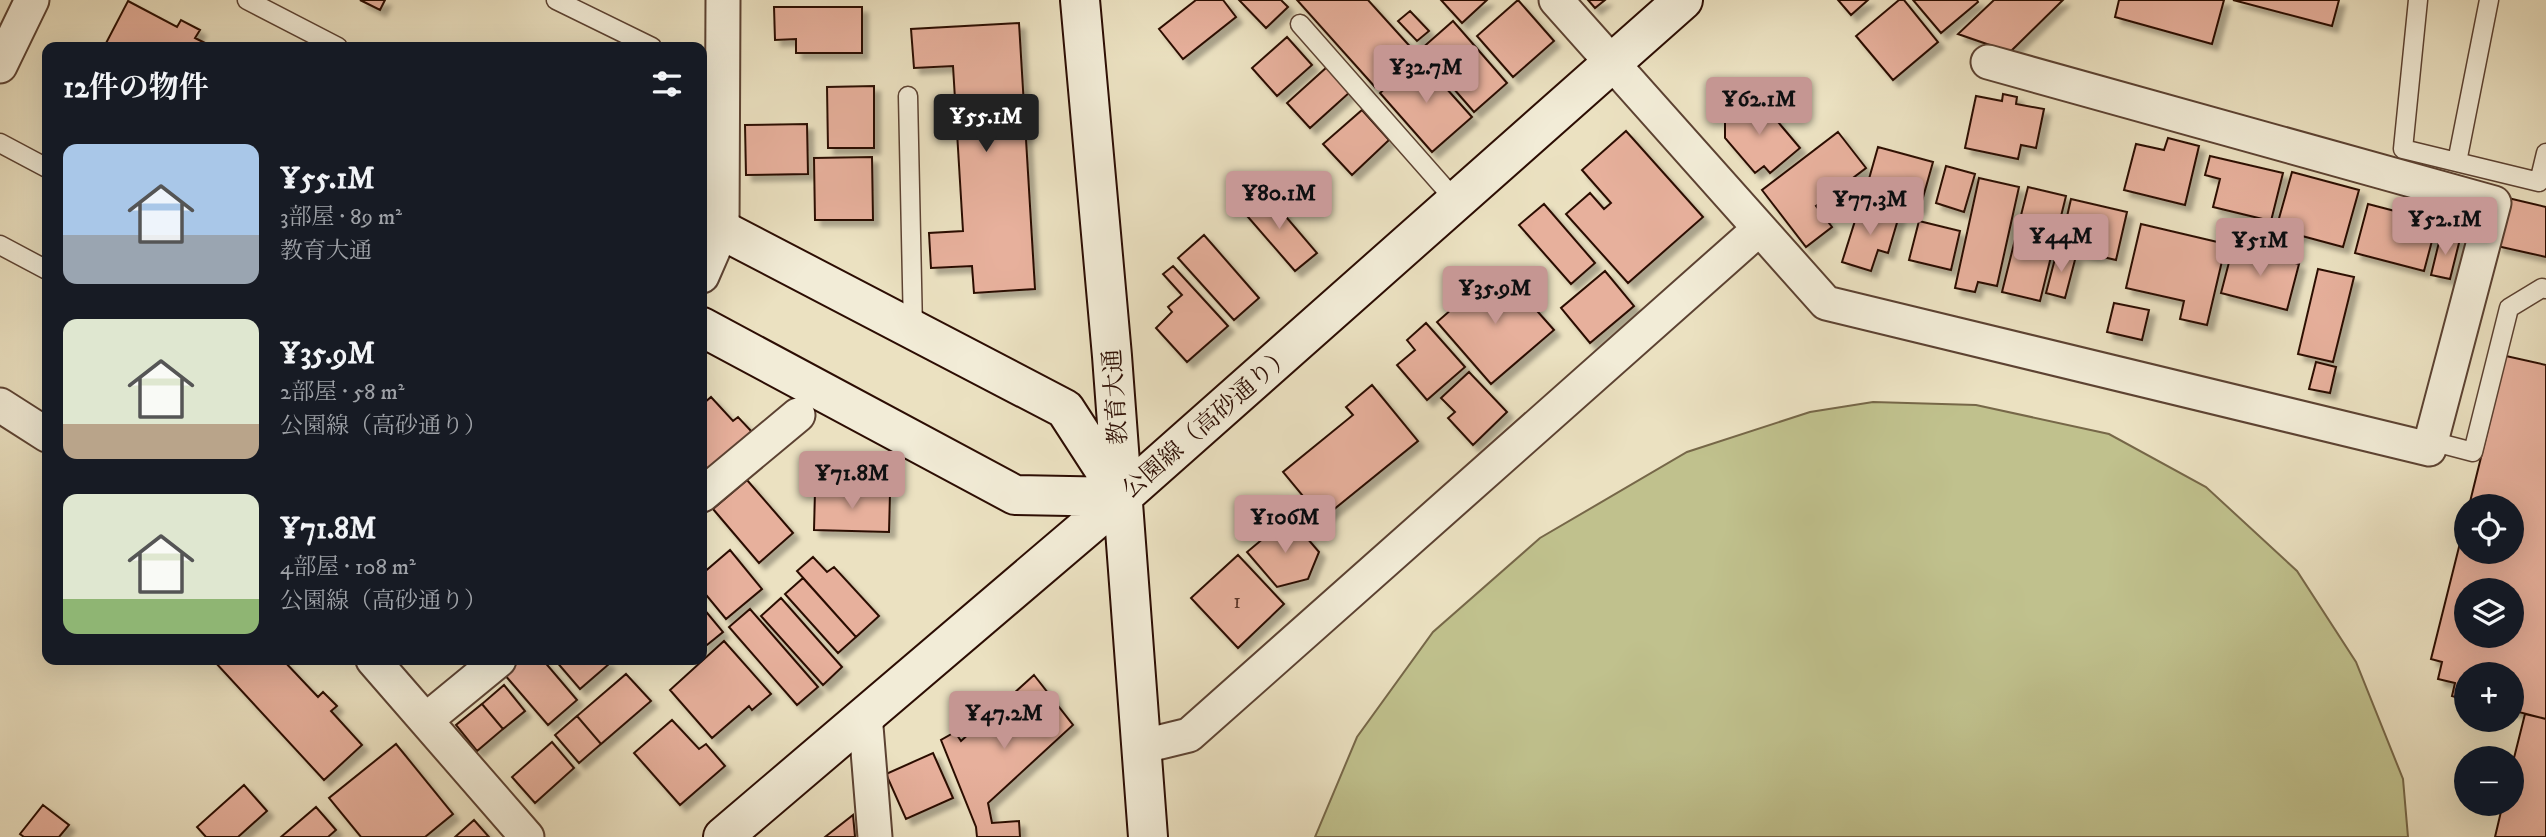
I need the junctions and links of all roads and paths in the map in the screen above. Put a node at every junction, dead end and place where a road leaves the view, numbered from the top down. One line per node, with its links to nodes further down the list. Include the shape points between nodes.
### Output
1 (32, 0): 15 (street)
2 (247, 0): 11 (lane)
3 (556, 0): 12 (lane)
4 (723, 0): 16 (street)
5 (1080, 0): 36 (street, 教育大通)
6 (1556, 0): 14 (street)
7 (1684, 0): 14 (street, 公園線（高砂通り）)
8 (2418, 0): 20 (lane, via 2403,149)
9 (2489, 0): 20 (lane)
10 (1300, 24): 22 (lane)
11 (328, 42)
12 (642, 42)
13 (1988, 62): 34 (street, via 2494,203)
14 (1613, 63): 22 (street, 公園線（高砂通り）); 24 (street)
15 (0, 66)
16 (713, 77): 23 (street)
17 (908, 96): 29 (lane)
18 (0, 143): 21 (lane)
19 (2546, 153): 20 (lane, via 2539,182)
20 (2457, 162)
21 (42, 165)
22 (1457, 201): 36 (street, 公園線（高砂通り）)
23 (712, 225): 26 (street); 29 (street)
24 (1759, 229): 34 (street, via 1826,303 2429,449); 41 (street, via 1189,735)
25 (0, 245): 27 (lane)
26 (707, 250)
27 (42, 267)
28 (2546, 289): 34 (lane, via 2509,308 2473,452)
29 (913, 329): 36 (street, via 1065,409)
30 (707, 330): 36 (street, via 1015,495)
31 (0, 405): 33 (street)
32 (798, 415): 35 (street)
33 (42, 432)
34 (2431, 441)
35 (707, 491)
36 (1122, 497): 39 (street, 公園線（高砂通り）); 41 (street, 教育大通)
37 (377, 665): 40 (street)
38 (493, 665): 40 (street)
39 (865, 714): 43 (street, 公園線（高砂通り）); 44 (street)
40 (426, 720): 42 (street)
41 (1140, 747): 45 (street, 教育大通)
42 (527, 837)
43 (723, 837)
44 (875, 837)
45 (1148, 837)

